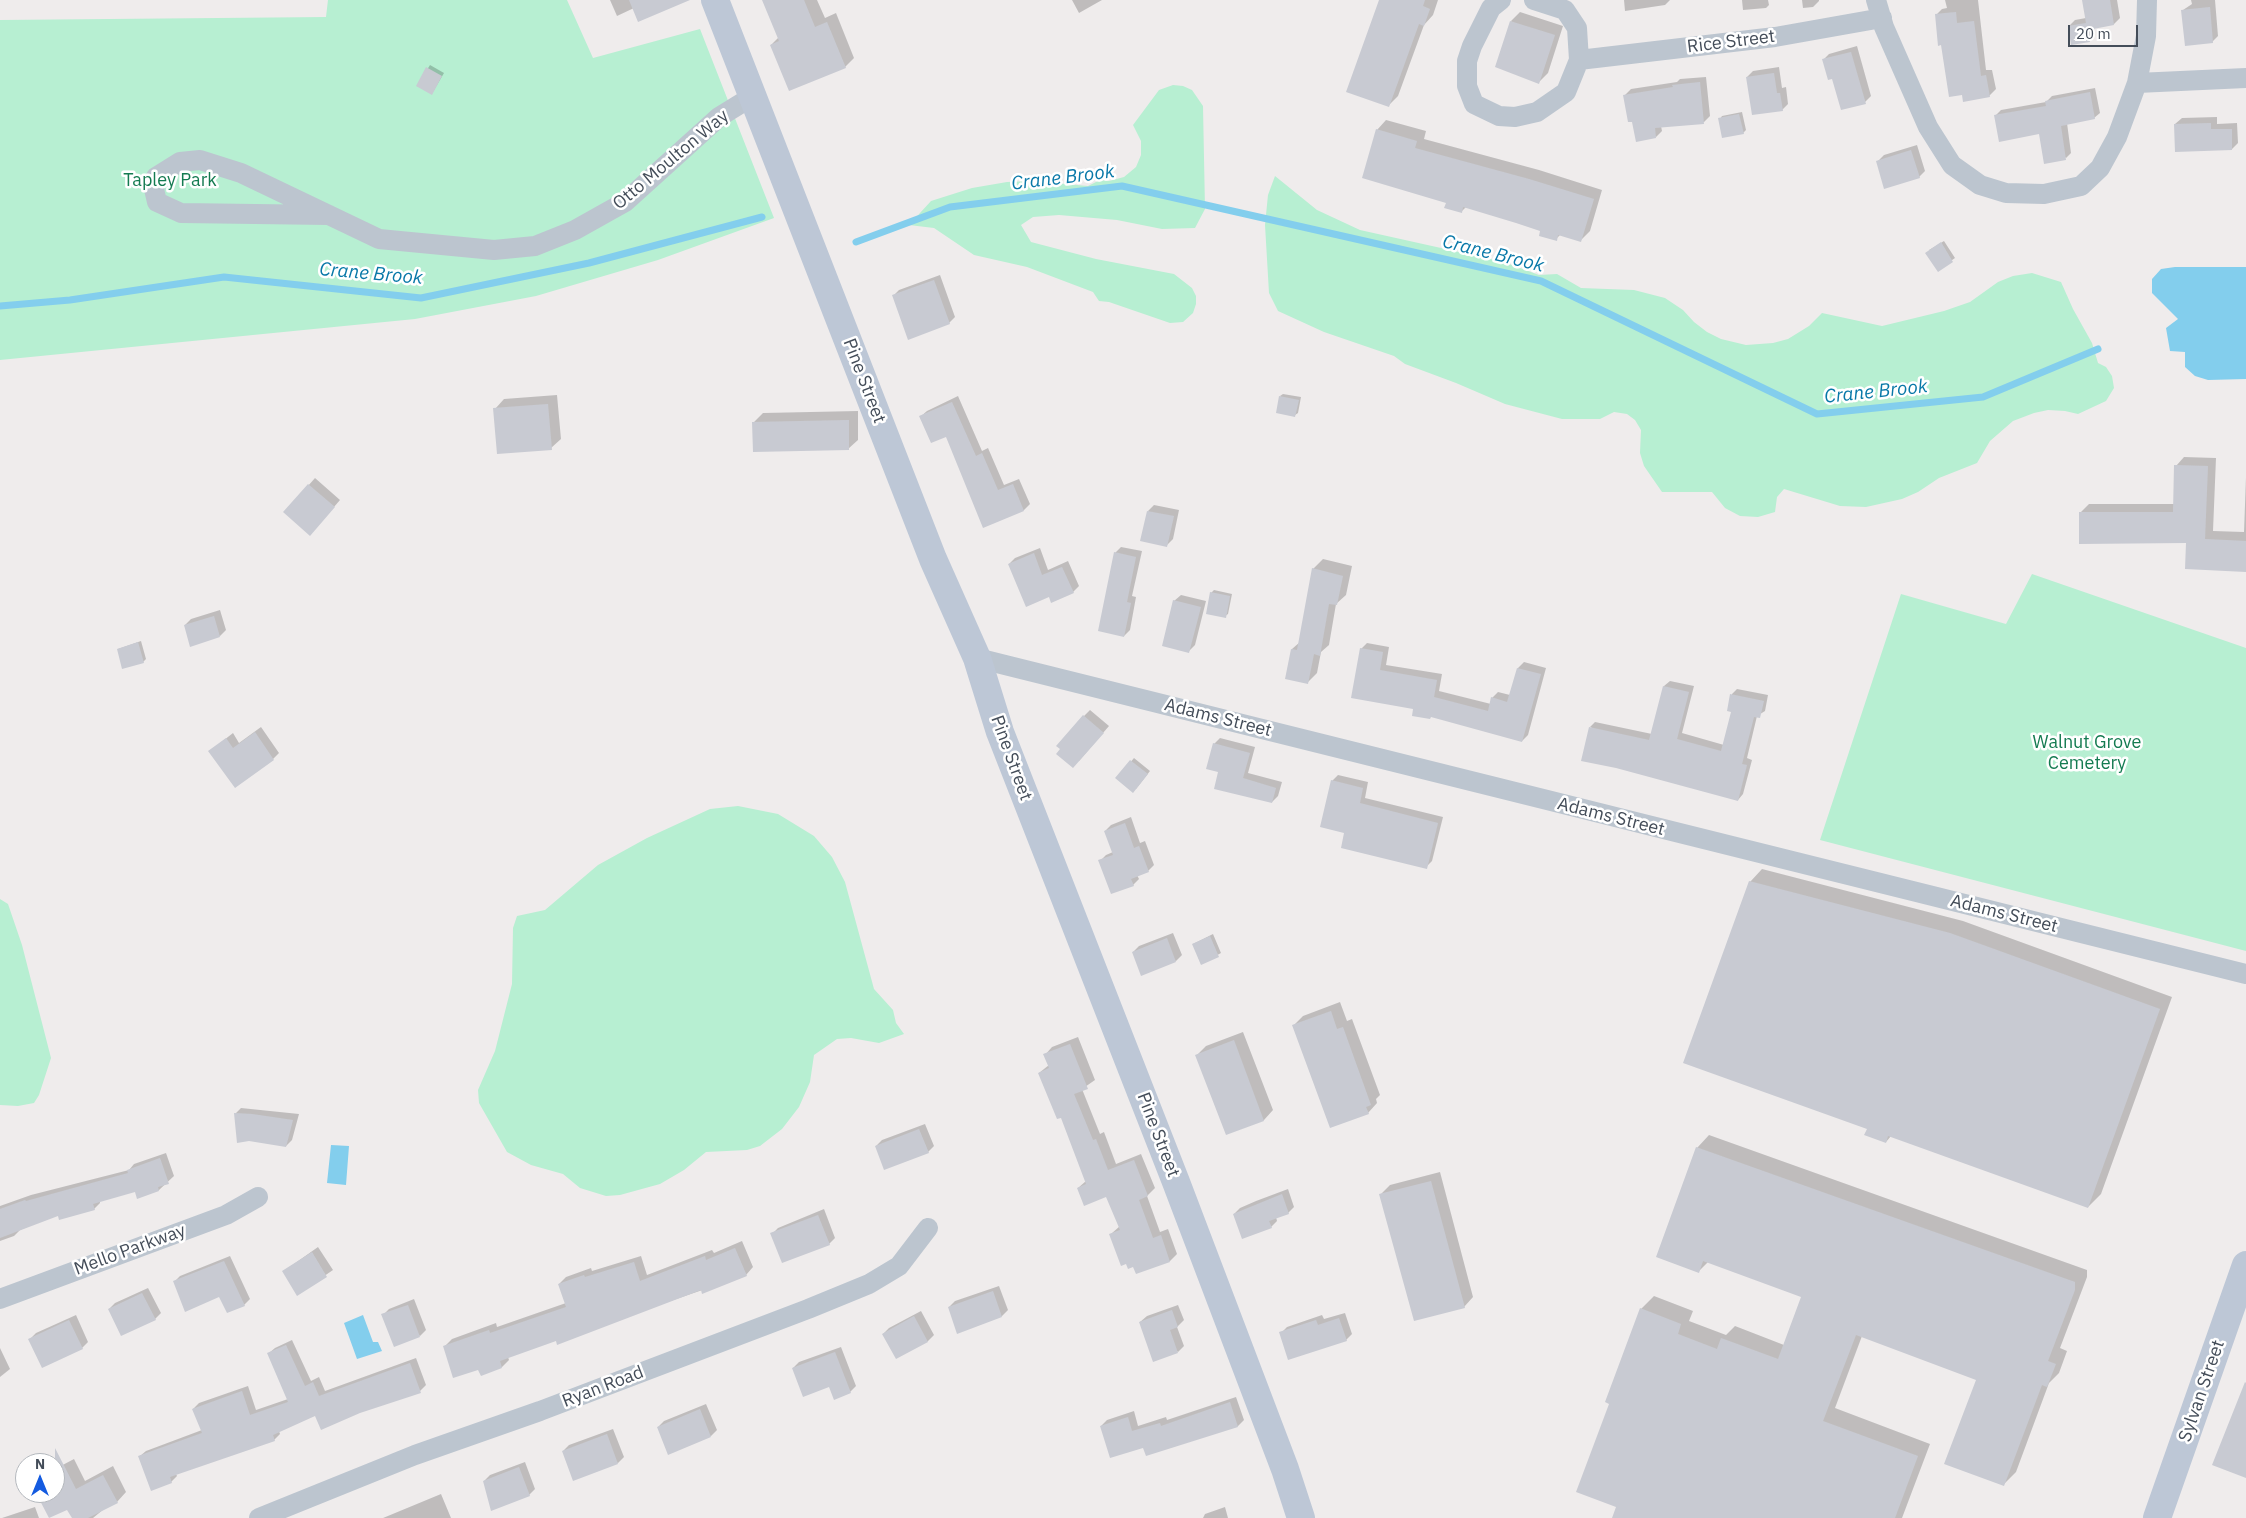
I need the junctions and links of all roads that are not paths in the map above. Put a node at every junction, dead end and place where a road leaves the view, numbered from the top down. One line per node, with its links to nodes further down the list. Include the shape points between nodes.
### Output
1 (715, 0): 9 (street, Pine Street)
2 (1501, 0): 6 (street, via 1491,8 1467,61 1467,86 1474,104 1499,116 1516,117 1537,112 1566,92)
3 (1534, 0): 6 (street, via 1565,10 1577,28)
4 (2147, 0): 8 (street, via 2146,36)
5 (1879, 9): 6 (street, Rice Street, via 1775,37); 8 (street, via 1928,127 1952,165 1980,185 2006,193 2044,194 2081,186 2100,168 2113,145)
6 (1579, 60)
7 (2246, 78): 8 (street)
8 (2137, 83)
9 (753, 96): 10 (street, Otto Moulton Way, via 719,117 626,202 575,230 535,246 494,250 379,239); 11 (street, Pine Street, via 933,559)
10 (328, 215): 10 (street, Otto Moulton Way, via 241,173 200,160 180,162 156,177 157,202 181,212)
11 (977, 658): 12 (street, Adams Street); 18 (street, Pine Street, via 1000,732 1176,1182)
12 (2246, 974)
13 (258, 1197): 16 (street, Mello Parkway, via 226,1214)
14 (928, 1228): 17 (street, Ryan Road, via 899,1266 869,1284 540,1411 415,1455)
15 (2246, 1265): 19 (street, Sylvan Street)
16 (0, 1299)
17 (259, 1518)
18 (1301, 1518)
19 (2157, 1518)

